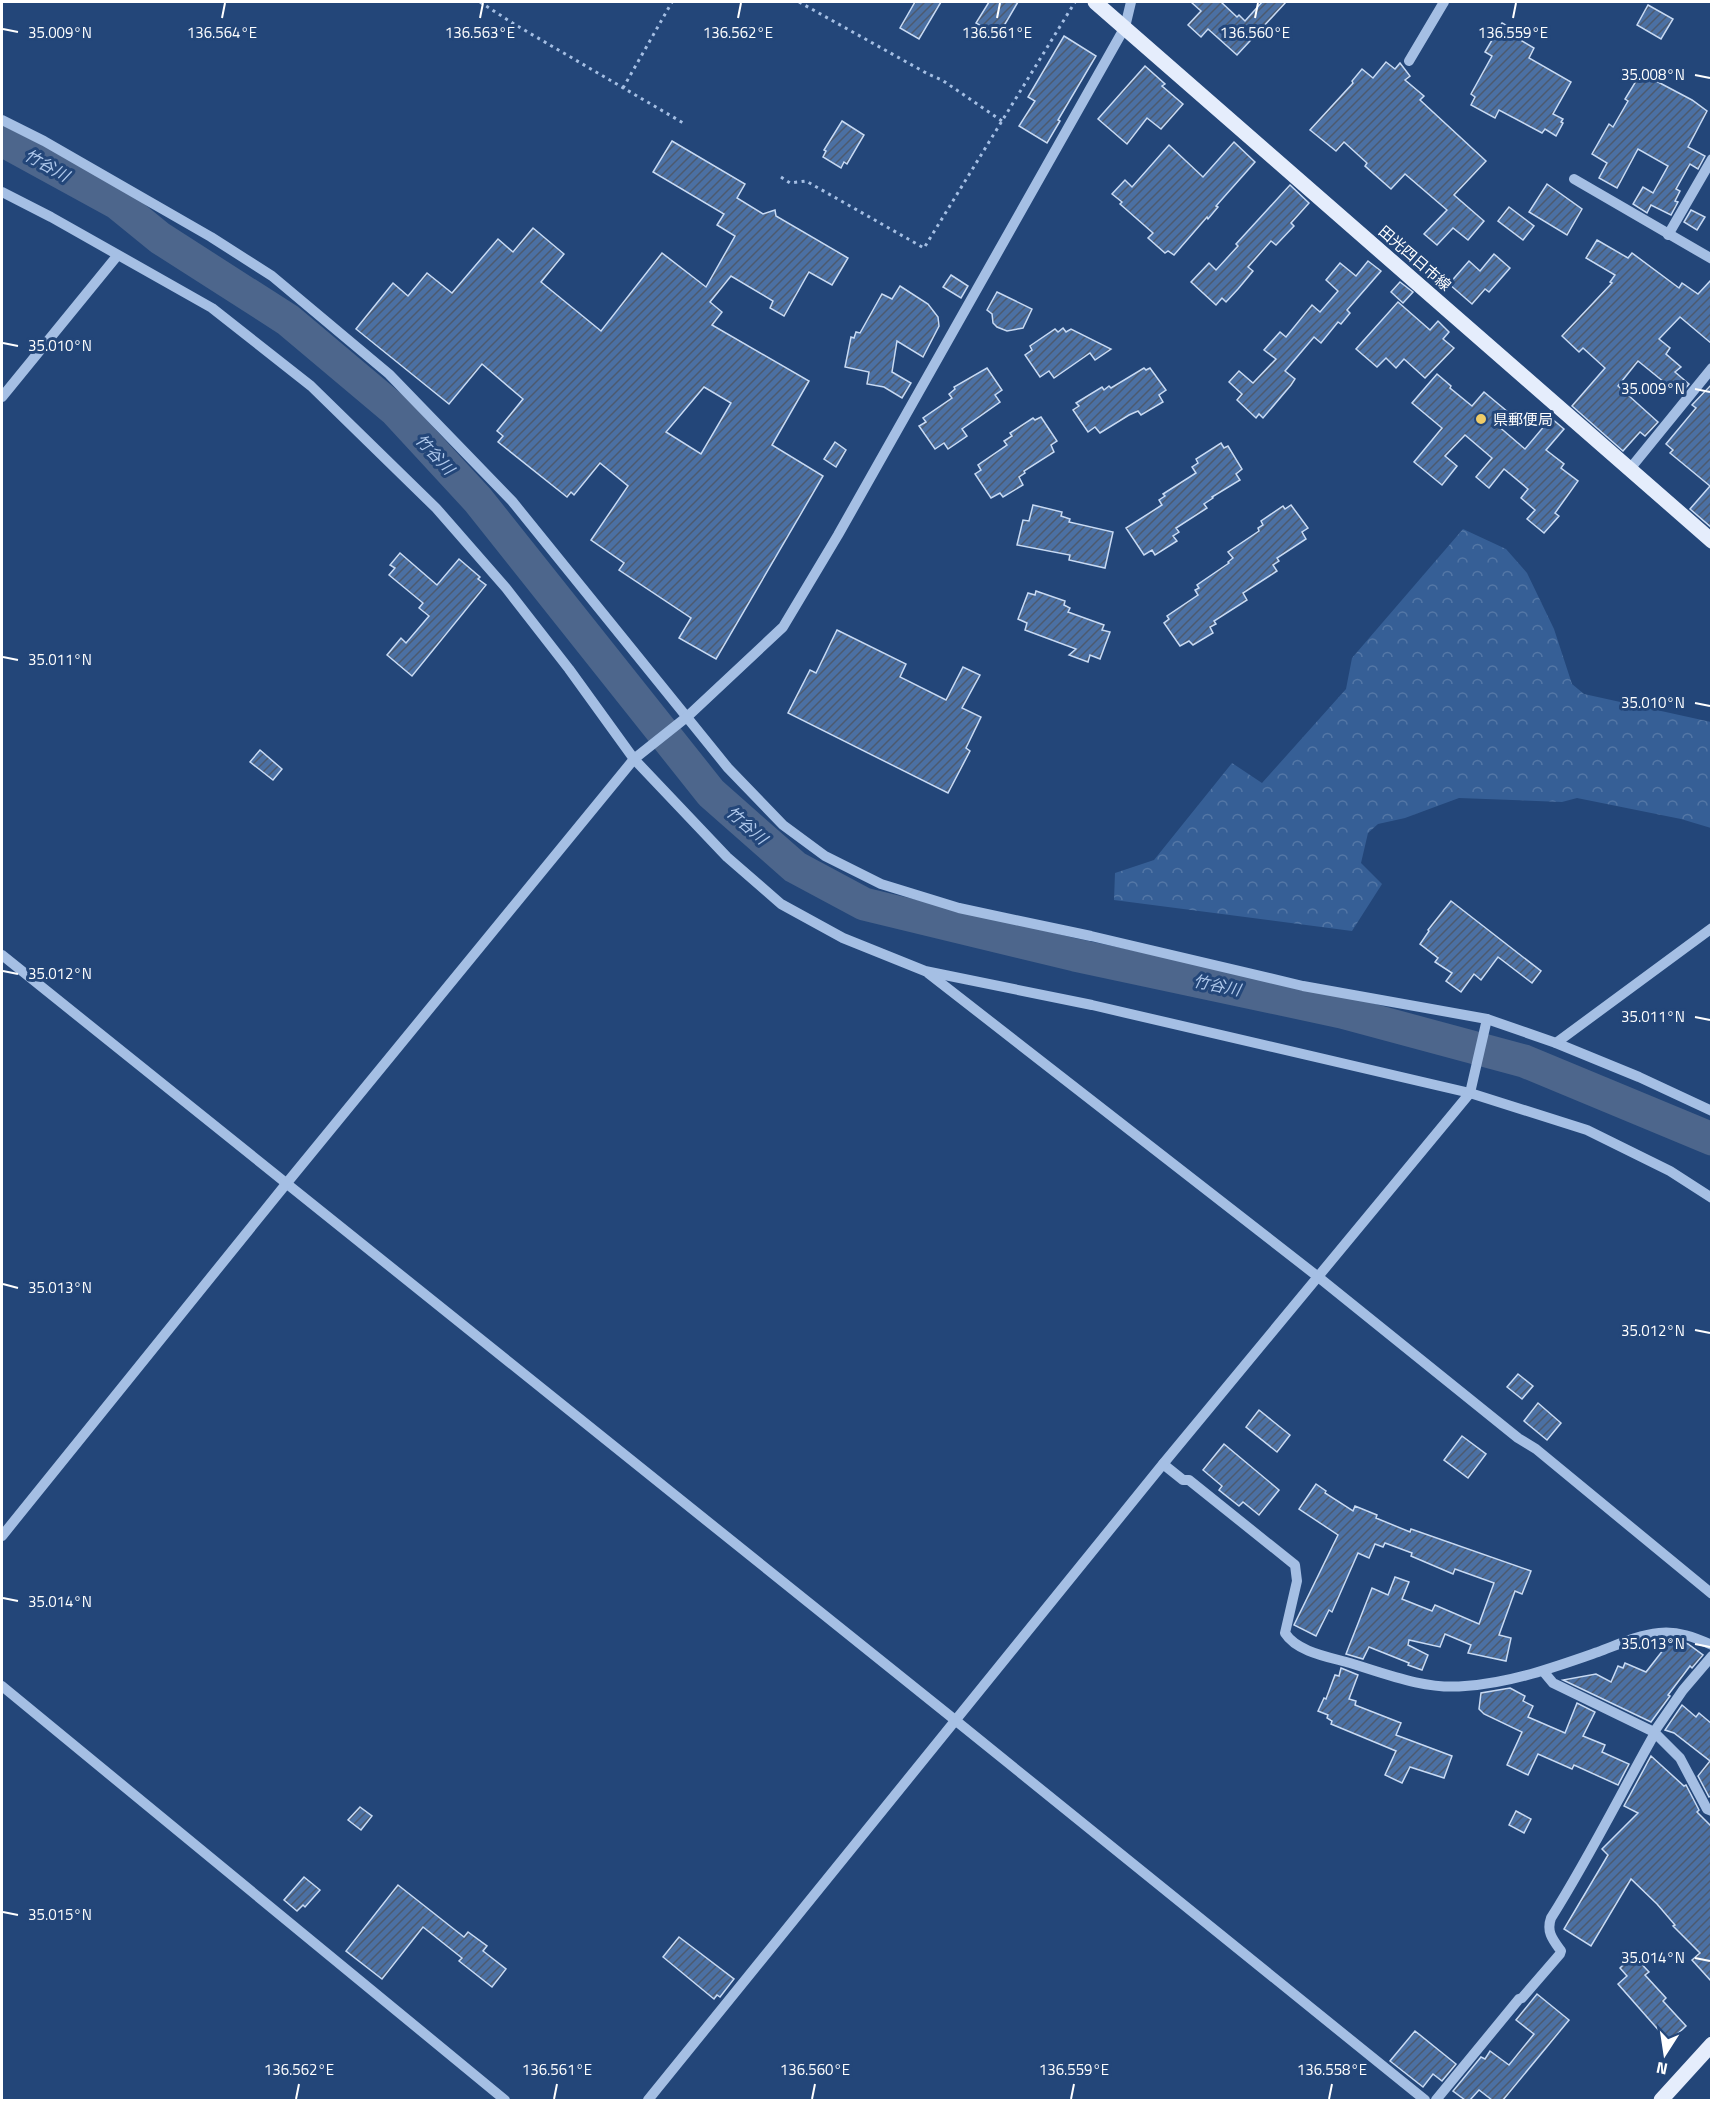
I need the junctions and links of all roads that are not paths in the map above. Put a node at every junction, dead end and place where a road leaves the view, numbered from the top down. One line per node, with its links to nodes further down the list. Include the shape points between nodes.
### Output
1 (1095, 2): 4 (main road, 田光四日市線)
2 (1131, 2): 4 (street)
3 (1444, 2): 5 (street)
4 (1125, 27): 15 (main road, 田光四日市線); 17 (street, via 783,627)
5 (1409, 61)
6 (2, 120): 17 (street, via 211,237 272,276 389,374 512,501)
7 (1712, 159): 10 (street)
8 (1574, 179): 10 (street)
9 (2, 192): 11 (street)
10 (1668, 235): 12 (street)
11 (117, 256): 14 (street); 18 (street, via 212,308 310,386 388,460 506,588)
12 (1712, 259)
13 (1712, 368): 15 (street)
14 (2, 397)
15 (1629, 470): 16 (main road, 田光四日市線)
16 (1712, 541)
17 (684, 719): 18 (street); 22 (street, via 783,825 825,856 881,884 959,908)
18 (634, 759): 21 (street, via 727,857 781,904 843,938); 26 (street)
19 (1712, 928): 23 (street)
20 (2, 955): 26 (street)
21 (925, 971): 24 (street, via 1115,1010); 28 (street)
22 (1486, 1024): 23 (street); 24 (street)
23 (1556, 1043): 25 (street)
24 (1470, 1093): 27 (street, via 1587,1130 1670,1171); 28 (street)
25 (1712, 1111)
26 (286, 1184): 30 (street); 36 (street)
27 (1712, 1198)
28 (1317, 1276): 29 (street); 31 (street)
29 (1163, 1464): 34 (street, via 1184,1480 1190,1480 1295,1565 1298,1581 1285,1633 1291,1641 1318,1654 1444,1687 1511,1680); 36 (street)
30 (2, 1536)
31 (1712, 1594)
32 (1712, 1645): 34 (street, via 1687,1635 1658,1633)
33 (1712, 1656): 37 (street)
34 (1544, 1671): 37 (street, via 1553,1683)
35 (2, 1686): 40 (street)
36 (955, 1720): 41 (street); 42 (street)
37 (1654, 1732): 38 (street, via 1680,1758 1707,1809); 43 (street, via 1589,1857 1551,1918 1549,1934 1560,1954)
38 (1712, 1811)
39 (1712, 2044): 44 (main road)
40 (505, 2100)
41 (648, 2100)
42 (1425, 2100)
43 (1436, 2100)
44 (1661, 2100)

